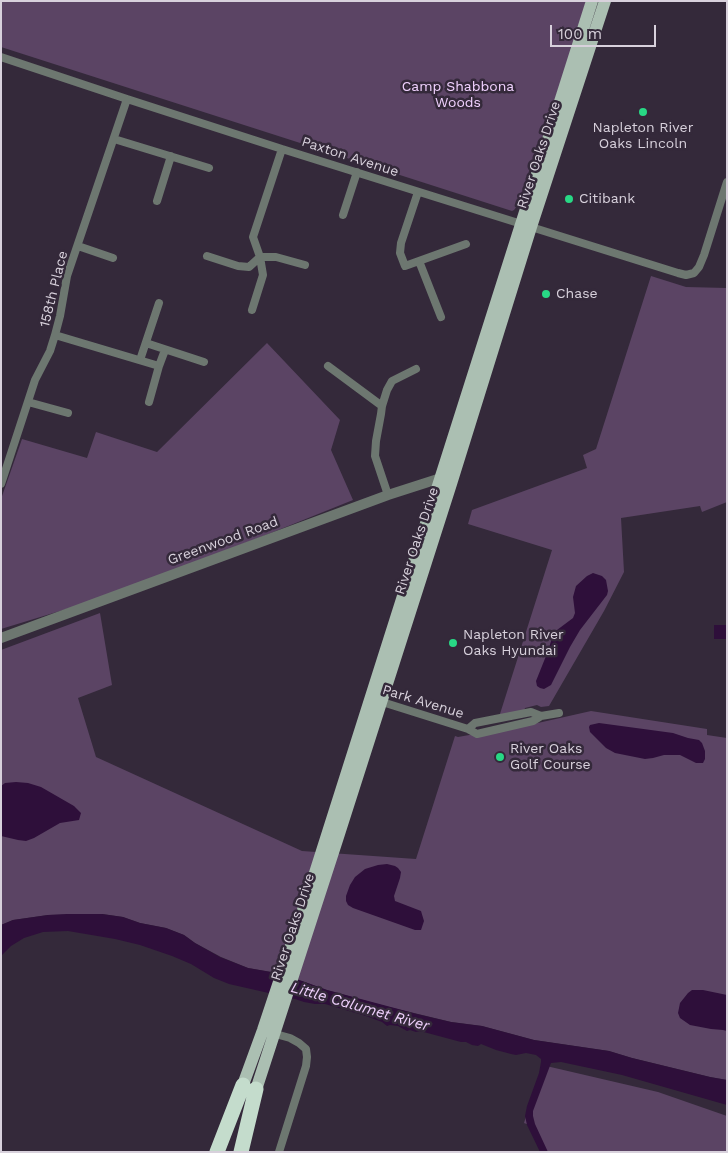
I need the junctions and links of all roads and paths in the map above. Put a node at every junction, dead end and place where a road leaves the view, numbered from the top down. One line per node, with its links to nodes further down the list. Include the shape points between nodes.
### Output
1 (592, 1): 14 (main road, River Oaks Drive)
2 (605, 1): 14 (main road, River Oaks Drive)
3 (1, 56): 4 (street, Paxton Avenue)
4 (127, 99): 5 (street, 158th Place); 6 (street, Paxton Avenue)
5 (114, 139): 7 (street); 16 (street, 158th Place)
6 (282, 149): 9 (street, Paxton Avenue); 18 (street, via 253,237)
7 (171, 156): 8 (street); 12 (street)
8 (209, 168)
9 (357, 172): 11 (street, Paxton Avenue); 13 (street)
10 (727, 182): 14 (street, Paxton Avenue, via 704,255 694,273 686,275)
11 (418, 192): 14 (street, Paxton Avenue); 20 (street, via 400,243 400,254 405,266)
12 (157, 201)
13 (343, 215)
14 (526, 226): 37 (main road, River Oaks Drive); 38 (main road, River Oaks Drive)
15 (466, 244): 20 (street)
16 (78, 246): 19 (street); 25 (street, 158th Place, via 67,276)
17 (207, 256): 18 (street, via 249,267)
18 (260, 257): 21 (street, via 276,257); 23 (street, via 263,275)
19 (113, 258)
20 (419, 261): 24 (street)
21 (305, 265)
22 (159, 303): 26 (street)
23 (252, 310)
24 (441, 318)
25 (55, 335): 28 (street); 33 (street, 158th Place, via 34,380)
26 (146, 344): 27 (street); 28 (street)
27 (165, 350): 29 (street); 30 (street)
28 (140, 360): 30 (street)
29 (204, 362)
30 (159, 366): 34 (street)
31 (328, 366): 35 (street)
32 (416, 369): 35 (street, via 392,381)
33 (28, 402): 36 (street); 39 (street, 158th Place)
34 (149, 402)
35 (382, 406): 40 (street, via 375,456)
36 (68, 413)
37 (454, 473): 38 (street, Greenwood Road); 42 (main road, River Oaks Drive)
38 (440, 478): 40 (street, Greenwood Road); 42 (main road, River Oaks Drive)
39 (1, 484)
40 (388, 495): 41 (street, Greenwood Road)
41 (1, 638)
42 (376, 700): 43 (street, Park Avenue, via 477,734); 44 (main road, River Oaks Drive)
43 (559, 713)
44 (269, 1032): 45 (main road, River Oaks Drive); 50 (street, via 299,1043 306,1049 307,1057)
45 (250, 1087): 46 (highway); 47 (main road); 48 (main road); 49 (highway)
46 (217, 1152)
47 (223, 1152)
48 (237, 1152)
49 (241, 1152)
50 (279, 1152)

